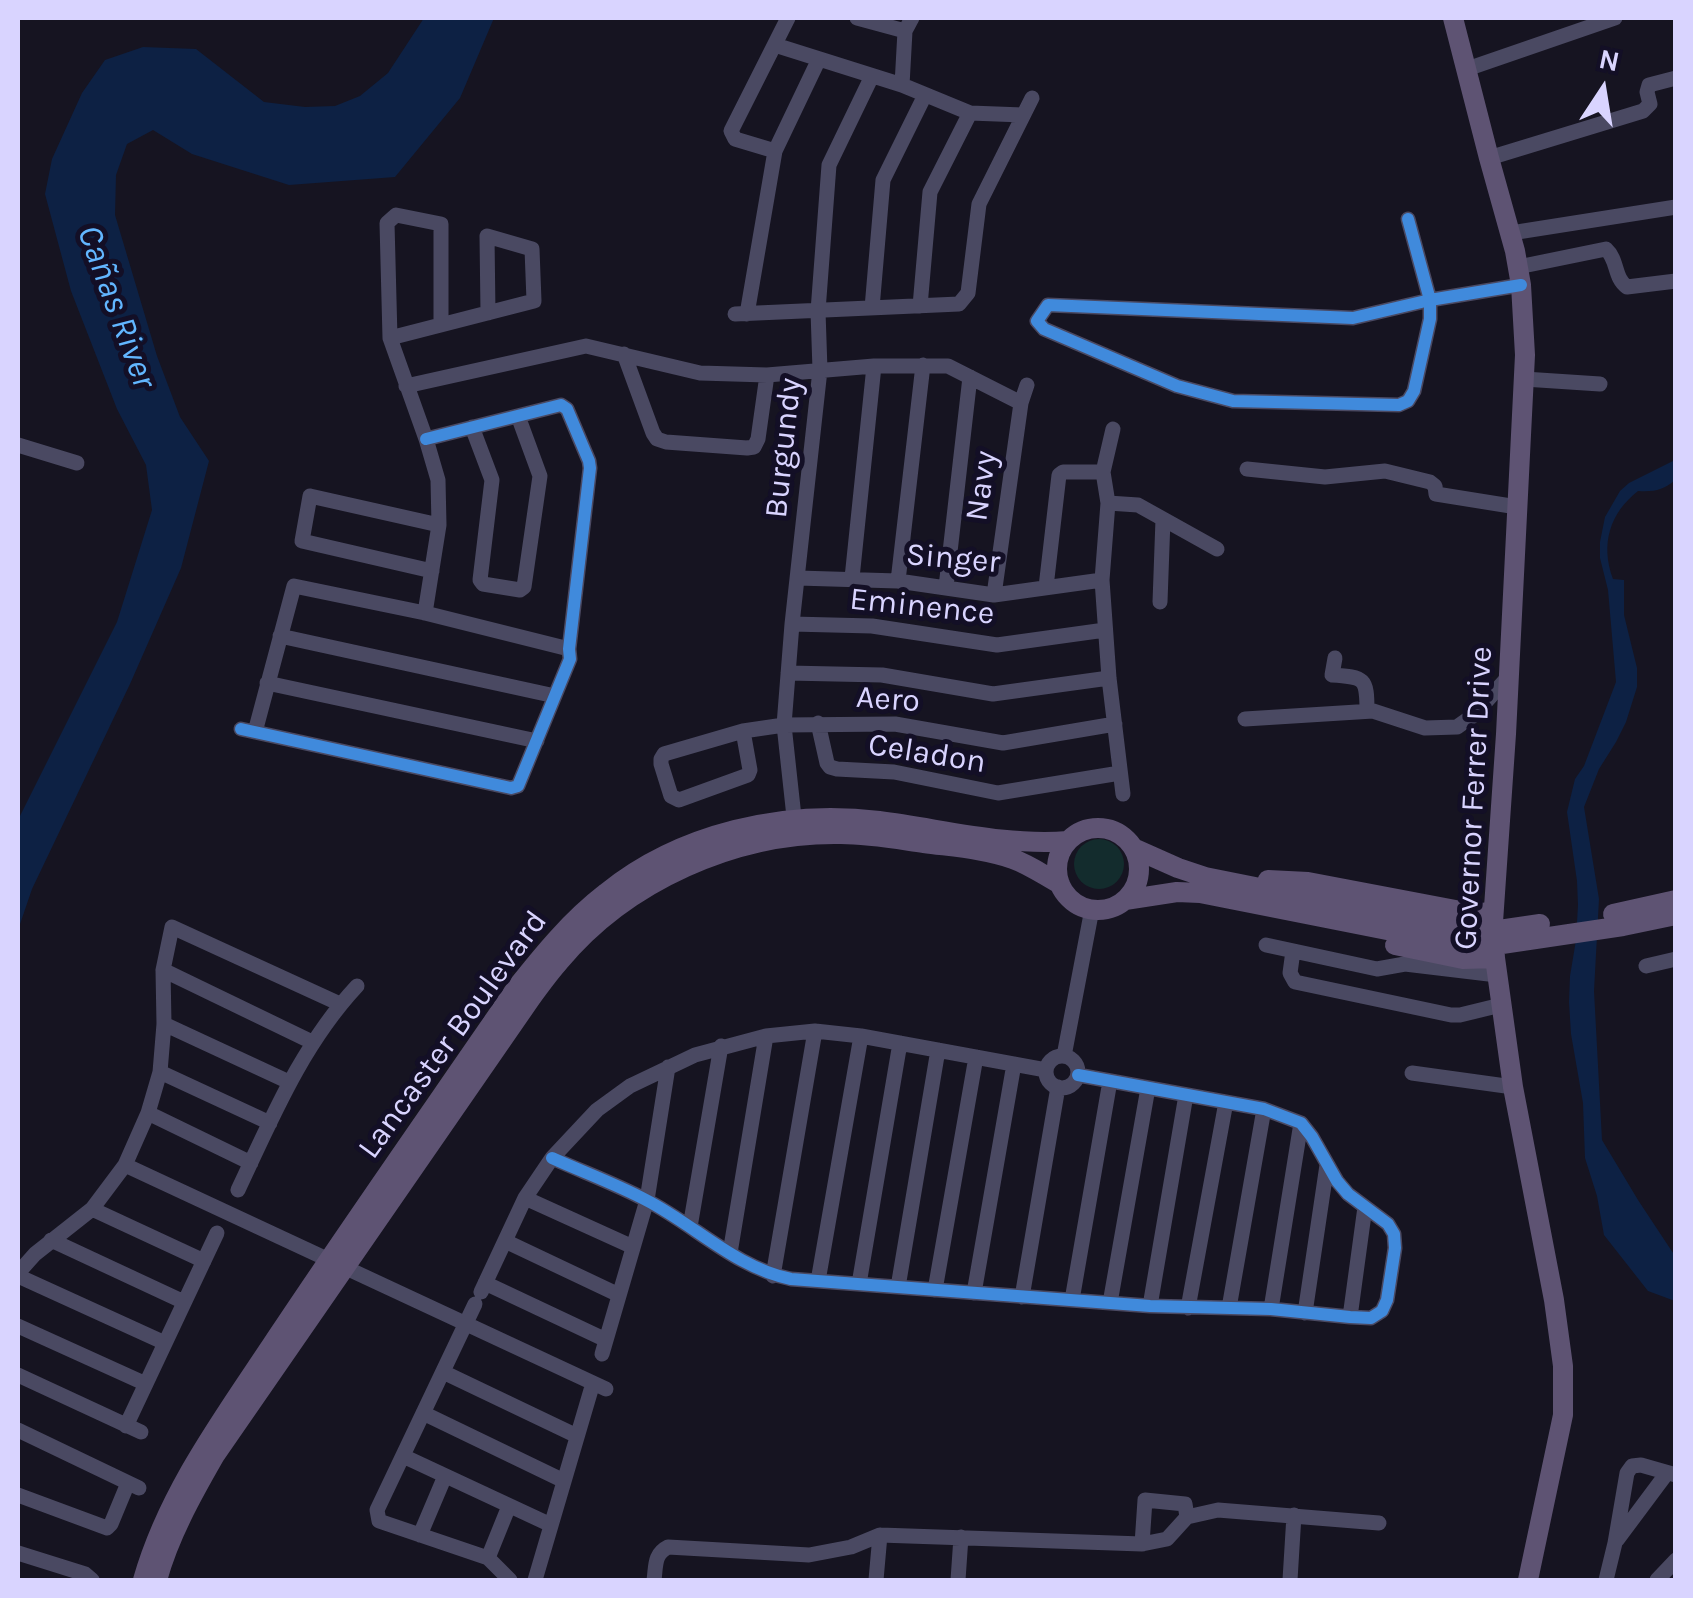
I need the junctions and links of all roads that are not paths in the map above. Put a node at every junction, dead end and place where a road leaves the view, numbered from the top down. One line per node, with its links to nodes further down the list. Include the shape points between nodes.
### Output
1 (788, 18): 6 (street)
2 (857, 18): 5 (street)
3 (1453, 18): 8 (main road, Governor Ferrer Drive)
4 (1614, 18): 8 (street)
5 (908, 24): 11 (street)
6 (775, 45): 7 (street); 16 (street, via 732,131 735,139)
7 (818, 59): 9 (street); 16 (street)
8 (1467, 68): 17 (main road, Governor Ferrer Drive)
9 (872, 76): 11 (street); 26 (street, Burgundy, via 829,165)
10 (1676, 78): 17 (street, via 1650,84 1644,111)
11 (902, 86): 12 (street)
12 (925, 95): 14 (street); 25 (street, via 883,180)
13 (1032, 98): 15 (street)
14 (970, 112): 15 (street); 24 (street, via 930,192)
15 (1024, 115): 24 (street, via 979,204 968,293 958,304)
16 (775, 151): 26 (street, via 741,314)
17 (1489, 158): 20 (main road, Governor Ferrer Drive)
18 (1676, 207): 20 (street)
19 (1408, 218): 23 (street)
20 (1511, 233): 21 (main road, Governor Ferrer Drive)
21 (1520, 276): 22 (street, via 1606,249 1627,288); 23 (street); 36 (main road, Governor Ferrer Drive)
22 (1676, 281)
23 (1430, 300): 23 (street, via 1353,318 1048,305 1037,322 1177,386 1233,401 1400,405 1414,391)
24 (920, 306): 25 (street)
25 (872, 308): 26 (street)
26 (818, 311): 33 (street, Burgundy)
27 (488, 313): 27 (street, via 488,294 486,236 532,250 534,301); 28 (street)
28 (441, 325): 29 (street); 29 (street, via 442,224 396,215 387,223)
29 (390, 338): 39 (street)
30 (624, 354): 34 (street, via 700,373); 34 (street, via 653,433 666,442 754,446); 39 (street, via 586,346)
31 (923, 365): 32 (street); 35 (street, via 948,366); 57 (street)
32 (874, 366): 33 (street); 56 (street)
33 (820, 370): 34 (street); 55 (street, Burgundy)
34 (766, 375)
35 (970, 377): 40 (street); 59 (street)
36 (1524, 379): 38 (street); 50 (main road, Governor Ferrer Drive)
37 (1027, 384): 40 (street, Navy)
38 (1600, 384)
39 (406, 386): 44 (street)
40 (1021, 403): 61 (street, Navy)
41 (518, 416): 42 (street); 42 (street, via 540,476 520,590 480,580 492,480); 67 (street, via 568,409 590,461)
42 (472, 427): 44 (street)
43 (1113, 429): 48 (street)
44 (426, 438): 52 (street, via 438,480)
45 (18, 445): 46 (street)
46 (76, 462)
47 (1246, 469): 50 (street, via 1324,477 1394,472 1430,482 1436,494)
48 (1102, 472): 49 (street); 60 (street, via 1058,474)
49 (1108, 502): 51 (street, via 1138,505); 58 (street)
50 (1518, 507): 70 (main road, Governor Ferrer Drive)
51 (1163, 519): 53 (street); 62 (street)
52 (440, 526): 54 (street); 54 (street, via 310,496 302,540)
53 (1217, 549)
54 (432, 571): 63 (street)
55 (798, 578): 56 (street, Singer); 64 (street, Burgundy)
56 (852, 578): 57 (street, Singer)
57 (898, 580): 59 (street, Singer)
58 (1102, 580): 60 (street, Singer); 65 (street)
59 (946, 587): 61 (street, Singer)
60 (1046, 587): 61 (street, Singer)
61 (994, 595)
62 (1160, 602)
63 (426, 613): 66 (street, via 294,586); 67 (street)
64 (792, 624): 65 (street, Eminence, via 872,626 997,644); 69 (street, Burgundy)
65 (1105, 630): 71 (street)
66 (280, 636): 72 (street); 73 (street)
67 (570, 649): 73 (street)
68 (1334, 658): 74 (street, via 1332,675 1364,680)
69 (788, 673): 71 (street, via 882,675 993,694); 78 (street, Burgundy)
70 (1508, 676): 74 (street, via 1457,727 1424,728); 92 (main road, Governor Ferrer Drive)
71 (1109, 678): 77 (street)
72 (267, 683): 80 (street); 80 (street, via 248,730 511,788 518,786)
73 (555, 696): 80 (street)
74 (1367, 711): 75 (street)
75 (1245, 719)
76 (818, 723): 77 (street, Aero, via 895,724 1004,743); 78 (street, Aero); 81 (street, Celadon, via 827,763 836,769 894,772 998,793)
77 (1115, 724): 81 (street)
78 (784, 725): 79 (street, Aero); 83 (street, Burgundy)
79 (743, 731): 79 (street, Aero, via 664,754 670,796 679,800 748,775)
80 (536, 741)
81 (1120, 774): 82 (street)
82 (1122, 794)
83 (795, 828): 84 (main road, Lancaster Boulevard, via 852,818 1019,842); 86 (main road, Lancaster Boulevard, via 994,854); 146 (main road, Lancaster Boulevard, via 686,866 590,930 531,998)
84 (1068, 841): 85 (main road, via 1104,828); 86 (main road, via 1058,862)
85 (1133, 848): 87 (main road); 88 (main road, via 1139,875)
86 (1060, 884): 91 (main road, via 1074,902)
87 (1202, 885): 88 (main road); 90 (main road); 92 (main road, via 1308,882); 98 (main road, via 1303,927)
88 (1124, 900): 91 (main road)
89 (1676, 900): 90 (main road, via 1499,930)
90 (1295, 904): 93 (main road, via 1470,944)
91 (1092, 909): 111 (street)
92 (1494, 913): 98 (main road, Governor Ferrer Drive)
93 (1676, 915)
94 (1266, 944): 95 (street)
95 (1293, 950): 98 (street, via 1377,969); 102 (street, via 1295,982 1451,1015)
96 (1676, 959): 97 (street)
97 (1646, 966)
98 (1496, 967): 102 (main road, Governor Ferrer Drive)
99 (163, 970): 101 (street, via 172,927); 103 (street); 107 (street)
100 (357, 986): 101 (street)
101 (340, 1004): 107 (street)
102 (1502, 1005): 122 (main road, Governor Ferrer Drive)
103 (164, 1024): 116 (street); 120 (street)
104 (815, 1031): 105 (street); 106 (street); 148 (street)
105 (766, 1036): 109 (street); 144 (street)
106 (861, 1036): 108 (street); 149 (street)
107 (312, 1042): 120 (street)
108 (900, 1043): 110 (street); 150 (street)
109 (721, 1046): 114 (street); 139 (street)
110 (938, 1050): 112 (street); 151 (street)
111 (1064, 1056): 115 (street); 118 (street, via 1075,1062)
112 (976, 1057): 113 (street); 152 (street)
113 (1014, 1064): 115 (street); 154 (street)
114 (668, 1067): 130 (street, via 596,1110); 136 (street)
115 (1046, 1070): 121 (street)
116 (160, 1072): 127 (street); 129 (street)
117 (1412, 1072): 122 (street)
118 (1078, 1075): 119 (street); 121 (street)
119 (1110, 1081): 123 (street); 157 (street)
120 (289, 1082): 129 (street)
121 (1058, 1087): 156 (street)
122 (1513, 1087): 202 (main road, Governor Ferrer Drive, via 1564,1366 1562,1415)
123 (1148, 1088): 124 (street); 159 (street)
124 (1186, 1095): 125 (street); 160 (street)
125 (1226, 1102): 126 (street); 161 (street)
126 (1264, 1109): 128 (street); 162 (street)
127 (148, 1113): 131 (street); 132 (street)
128 (1301, 1122): 133 (street); 163 (street)
129 (270, 1123): 131 (street)
130 (552, 1158): 135 (street); 136 (street)
131 (251, 1163): 134 (street)
132 (125, 1165): 138 (street); 146 (street)
133 (1327, 1165): 137 (street); 164 (street)
134 (238, 1190)
135 (525, 1198): 142 (street); 143 (street)
136 (647, 1200): 139 (street); 143 (street)
137 (1366, 1207): 165 (street); 165 (street, via 1394,1234 1392,1266 1382,1311)
138 (92, 1209): 141 (street); 145 (street)
139 (690, 1227): 144 (street)
140 (217, 1233): 145 (street)
141 (51, 1240): 147 (street); 158 (street)
142 (505, 1240): 153 (street); 155 (street)
143 (634, 1247): 155 (street)
144 (730, 1253): 148 (street)
145 (204, 1261): 158 (street)
146 (337, 1263): 166 (street); 194 (main road, Lancaster Boulevard, via 204,1446 178,1490); 195 (main road, Lancaster Boulevard, via 215,1455)
147 (18, 1275): 168 (street)
148 (774, 1276): 149 (street)
149 (818, 1282): 150 (street)
150 (858, 1284): 151 (street)
151 (898, 1287): 152 (street)
152 (935, 1290): 154 (street)
153 (480, 1293): 155 (street, via 604,1347); 166 (street)
154 (974, 1293): 156 (street)
155 (619, 1296)
156 (1022, 1296): 157 (street)
157 (1072, 1300): 159 (street)
158 (184, 1302): 168 (street)
159 (1110, 1303): 160 (street)
160 (1150, 1306): 161 (street)
161 (1188, 1308): 162 (street)
162 (1229, 1308): 163 (street)
163 (1270, 1309): 164 (street)
164 (1305, 1313): 165 (street)
165 (1350, 1318)
166 (466, 1324): 169 (street); 174 (street, via 600,1386)
167 (18, 1326): 171 (street)
168 (165, 1343): 171 (street)
169 (443, 1372): 172 (street); 174 (street)
170 (18, 1375): 171 (street, via 133,1429)
171 (146, 1384)
172 (423, 1414): 175 (street); 178 (street)
173 (18, 1430): 179 (street, via 133,1486 106,1528)
174 (577, 1436): 178 (street)
175 (403, 1456): 177 (street); 185 (street, via 377,1510 379,1522)
176 (1672, 1474): 188 (street); 188 (street, via 1641,1465 1626,1473)
177 (445, 1476): 180 (street); 185 (street)
178 (564, 1482): 184 (street)
179 (18, 1495)
180 (509, 1506): 184 (street); 191 (street)
181 (1294, 1516): 182 (street, via 1218,1510); 183 (street); 201 (street)
182 (1187, 1517): 189 (street, via 1166,1539); 189 (street, via 1185,1504 1145,1500)
183 (1380, 1522)
184 (551, 1525): 197 (street)
185 (420, 1535): 191 (street)
186 (880, 1535): 187 (street); 198 (street, via 810,1555 668,1548 657,1556); 199 (street)
187 (961, 1537): 189 (street); 200 (street)
188 (1615, 1543): 203 (street)
189 (1142, 1544)
190 (18, 1553): 193 (street)
191 (488, 1558): 196 (street)
192 (1676, 1560): 204 (street)
193 (91, 1579)
194 (143, 1580)
195 (158, 1580)
196 (510, 1580)
197 (534, 1580)
198 (654, 1580)
199 (876, 1580)
200 (958, 1580)
201 (1290, 1580)
202 (1528, 1580)
203 (1606, 1580)
204 (1657, 1580)

